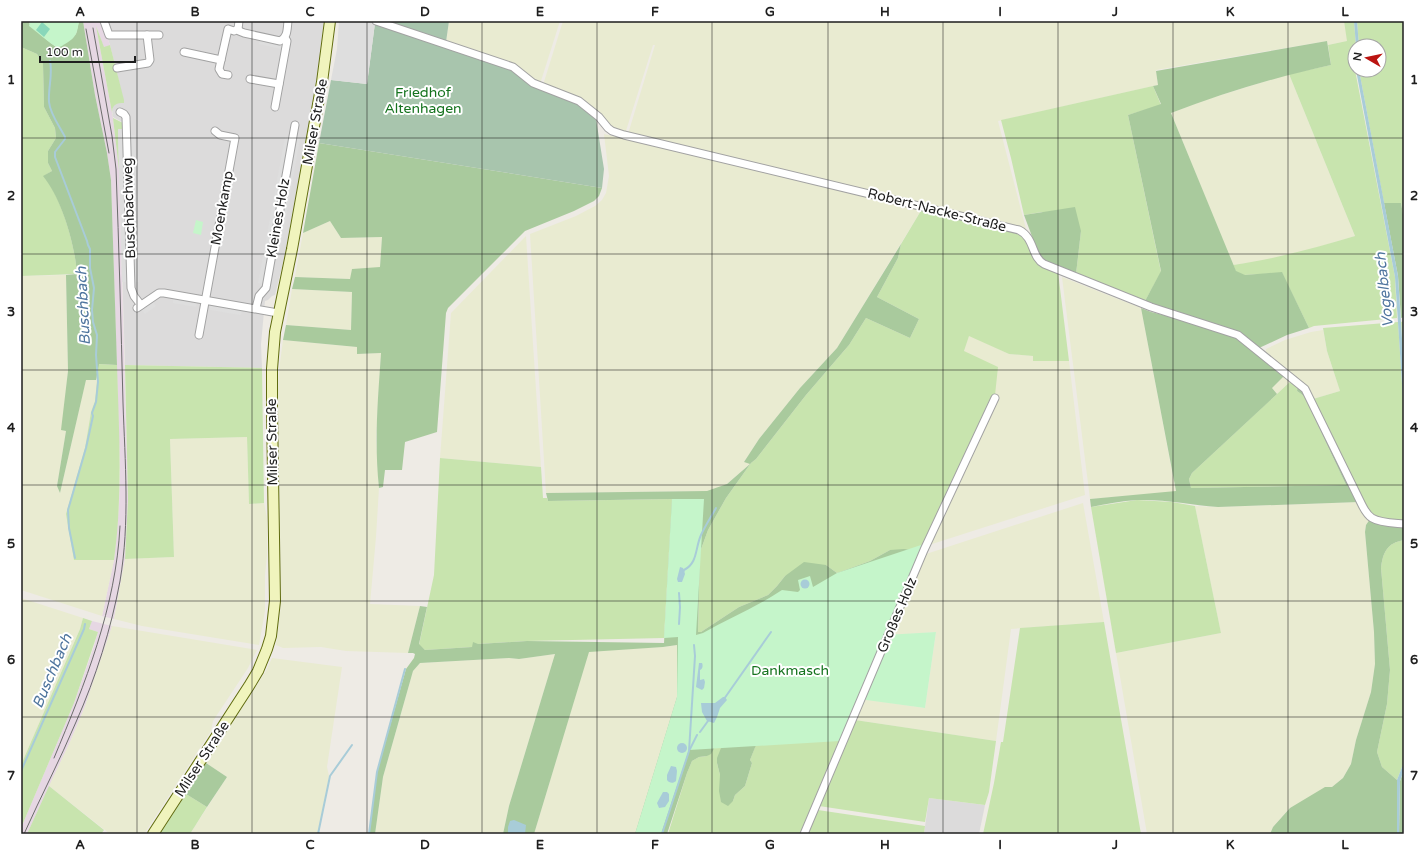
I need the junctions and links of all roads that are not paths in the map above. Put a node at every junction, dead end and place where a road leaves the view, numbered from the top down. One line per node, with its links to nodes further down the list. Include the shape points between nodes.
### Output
1 (104, 21): 7 (street, via 109,35)
2 (239, 21): 6 (street)
3 (288, 21): 9 (street)
4 (330, 21): 22 (main road, Milser Straße, via 320,97)
5 (376, 21): 25 (street, Robert-Nacke-Straße, via 513,67 533,83 580,101 608,128 624,135 1018,230 1030,239 1036,254 1044,264 1151,307 1238,335 1305,389 1368,514 1379,520)
6 (238, 29): 9 (street, via 244,33 277,41); 11 (street, via 228,29)
7 (147, 35): 8 (street); 12 (street, via 150,60 148,63)
8 (159, 35)
9 (285, 38): 15 (street, via 287,41)
10 (184, 52): 11 (street)
11 (221, 60): 13 (street, via 219,69 222,74)
12 (117, 68)
13 (228, 75)
14 (250, 79): 15 (street)
15 (279, 84): 16 (street)
16 (275, 107)
17 (120, 112): 20 (street, Buschbachweg, via 126,117 131,288 134,296 139,306 161,293)
18 (295, 125): 21 (street, Kleines Holz, via 266,288 259,296)
19 (215, 131): 20 (street, Moenkamp, via 220,135 235,138)
20 (206, 300): 21 (street); 23 (street, Moenkamp)
21 (256, 308): 22 (street)
22 (278, 313): 26 (main road, Milser Straße, via 272,369 275,601 271,636 262,662 249,686)
23 (199, 335)
24 (995, 398): 27 (street, Großes Holz, via 924,550)
25 (1404, 524)
26 (153, 834)
27 (804, 834)

